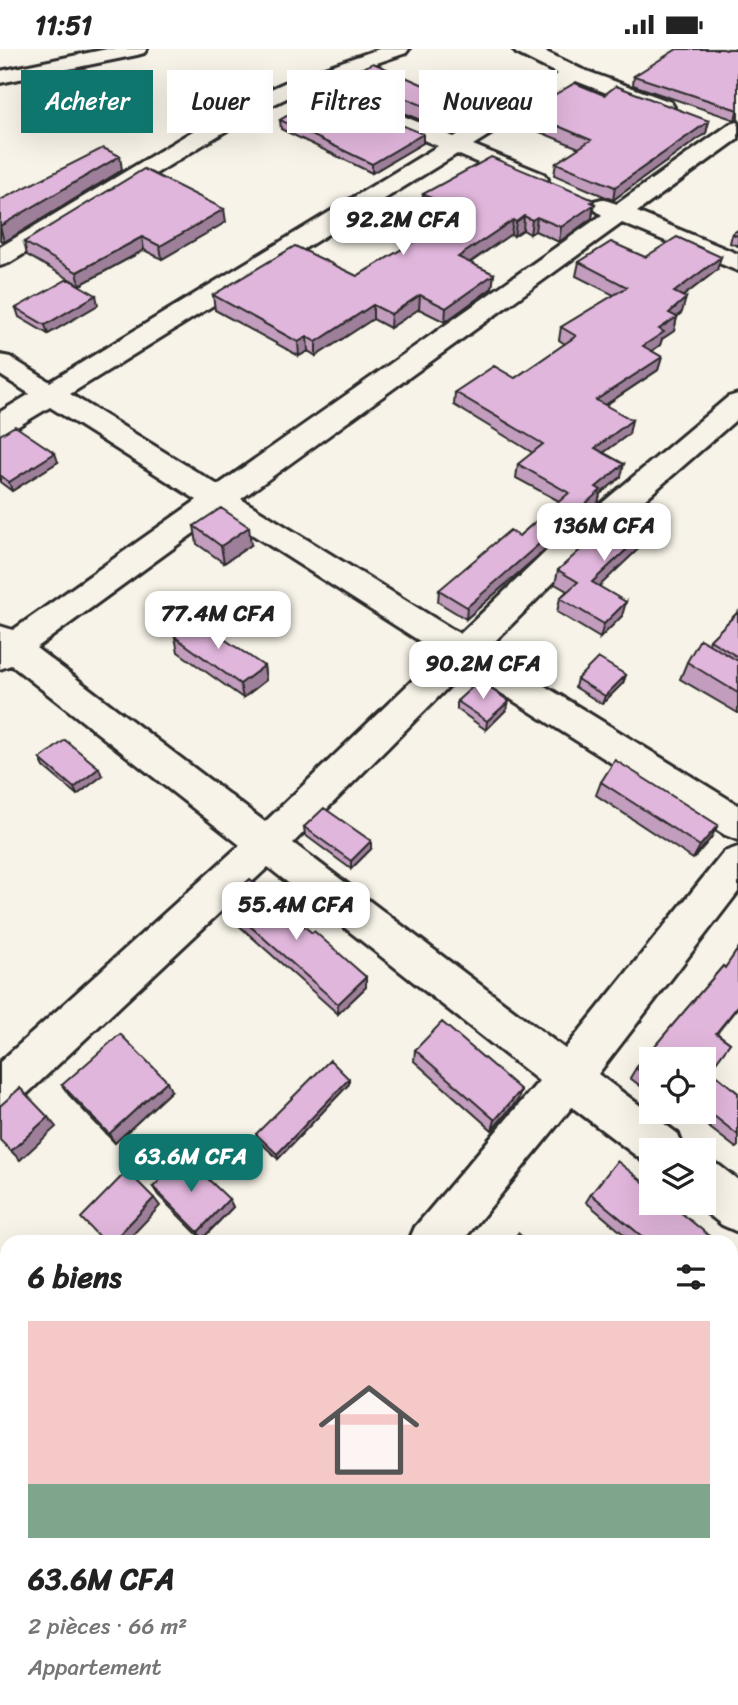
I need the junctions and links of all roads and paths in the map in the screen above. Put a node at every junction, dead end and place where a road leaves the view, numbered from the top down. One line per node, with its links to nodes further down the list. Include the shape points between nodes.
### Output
1 (136, 49): 6 (street)
2 (400, 49): 4 (street)
3 (523, 49): 5 (street)
4 (338, 70)
5 (573, 73): 8 (street); 11 (street)
6 (0, 77)
7 (287, 89): 15 (street, via 244,110)
8 (684, 114)
9 (405, 124): 11 (street)
10 (729, 130): 14 (street)
11 (455, 145): 12 (street); 18 (street)
12 (556, 187)
13 (582, 198): 14 (street)
14 (620, 213): 16 (street); 21 (street)
15 (0, 258)
16 (738, 264)
17 (0, 363): 18 (street)
18 (51, 393): 20 (street); 21 (street)
19 (738, 404): 23 (street, via 568,549)
20 (0, 425)
21 (220, 499): 22 (street); 23 (street)
22 (4, 647): 25 (street)
23 (463, 651): 24 (street); 25 (street)
24 (738, 824)
25 (267, 844): 27 (street); 28 (street)
26 (738, 863): 27 (street)
27 (569, 1077): 29 (street); 32 (street)
28 (0, 1090)
29 (647, 1138)
30 (716, 1192): 31 (street)
31 (738, 1209)
32 (438, 1235)

